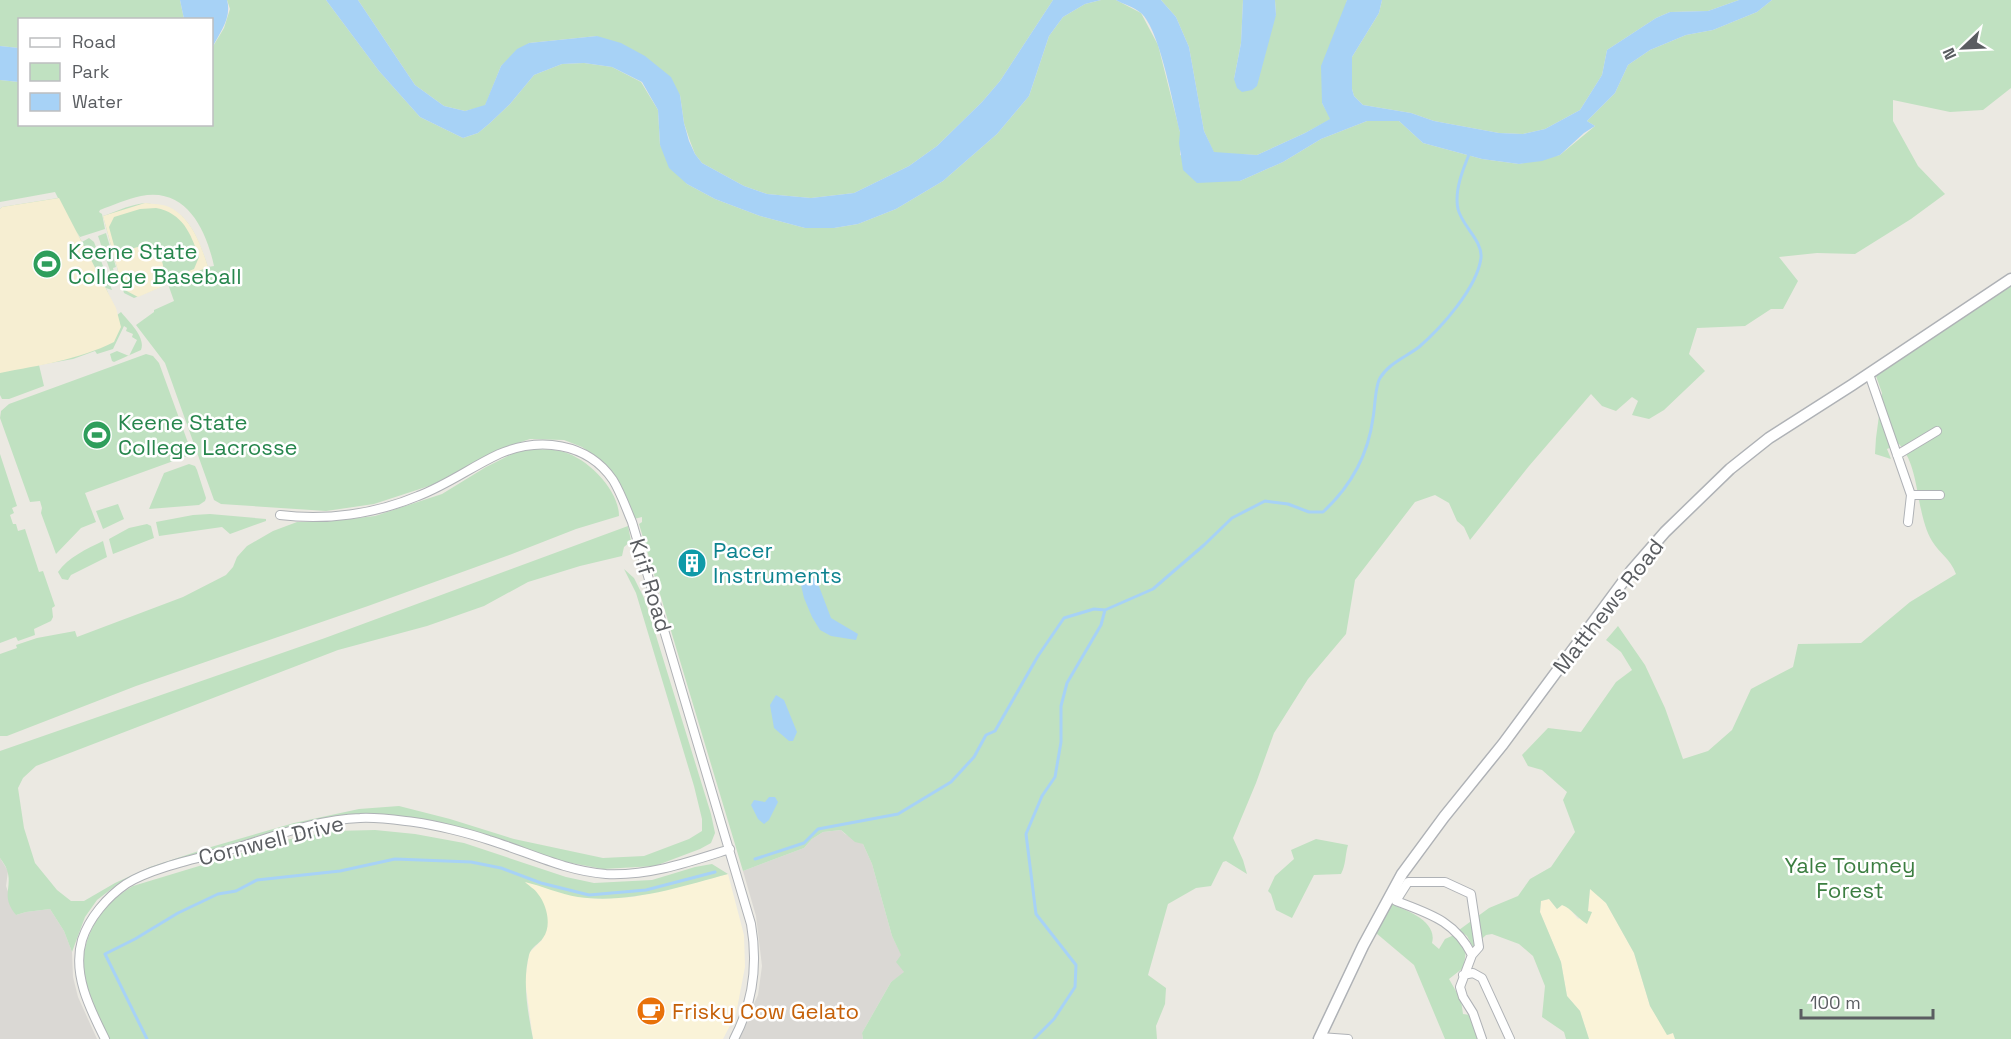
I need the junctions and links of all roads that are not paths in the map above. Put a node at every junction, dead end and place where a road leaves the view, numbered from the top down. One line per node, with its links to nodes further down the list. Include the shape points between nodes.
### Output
1 (2011, 279): 2 (street, Matthews Road)
2 (1869, 374): 4 (street); 12 (street, Matthews Road, via 1769,438 1730,470 1665,532 1631,571 1402,874)
3 (1937, 432): 4 (street)
4 (1897, 454): 5 (street)
5 (1911, 495): 6 (street); 8 (street)
6 (1940, 495)
7 (280, 515): 9 (street, Krif Road, via 356,514 394,505 439,488 498,455 523,446 561,446 593,459 612,479 632,522)
8 (1908, 522)
9 (729, 849): 13 (street, Cornwell Drive, via 666,868 636,874 604,874 560,865 488,839 418,822 361,818 327,822 164,868 127,883 109,898 81,942 79,962 85,995); 14 (street, Krif Road, via 755,950 746,1011)
10 (1472, 955): 10 (street, via 1479,947 1471,894 1445,882 1408,882 1396,901 1441,919 1465,941); 11 (street)
11 (1463, 975): 16 (street, via 1460,987); 17 (street, via 1473,973 1482,978)
12 (1320, 1038): 15 (street)
13 (105, 1039)
14 (734, 1039)
15 (1348, 1039)
16 (1482, 1039)
17 (1510, 1039)

